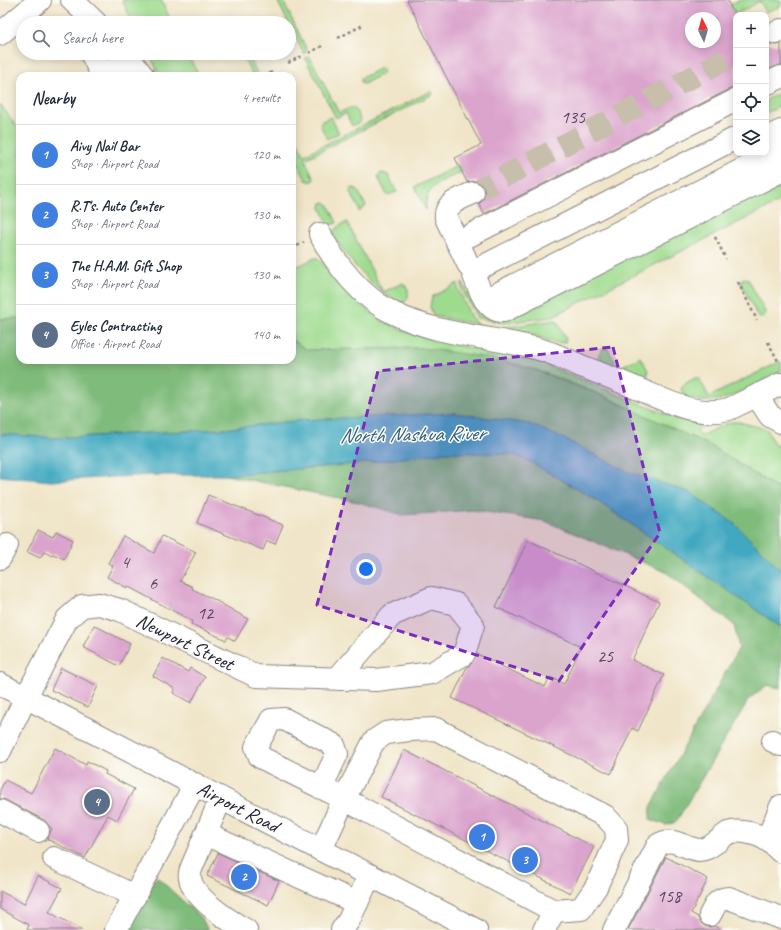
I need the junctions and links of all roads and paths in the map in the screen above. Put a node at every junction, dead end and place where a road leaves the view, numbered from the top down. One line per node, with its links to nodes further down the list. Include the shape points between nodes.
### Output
1 (40, 0): 3 (main road)
2 (72, 0): 4 (main road)
3 (21, 16)
4 (87, 16)
5 (16, 20): 7 (main road)
6 (363, 25): 8 (path)
7 (0, 34)
8 (338, 38)
9 (322, 46): 10 (path)
10 (309, 53)
11 (302, 56): 12 (path)
12 (296, 59)
13 (94, 60): 17 (main road)
14 (295, 60): 16 (path)
15 (133, 63): 18 (main road)
16 (288, 64)
17 (102, 72)
18 (102, 72)
19 (781, 77): 20 (main road)
20 (769, 83)
21 (733, 102): 37 (main road)
22 (781, 116): 23 (main road)
23 (769, 122)
24 (781, 131): 25 (main road)
25 (769, 137)
26 (733, 140): 41 (main road, via 481,267 476,270)
27 (781, 140): 28 (main road)
28 (769, 146)
29 (781, 150): 41 (main road)
30 (733, 155): 41 (main road)
31 (749, 156): 41 (main road)
32 (781, 159): 41 (main road)
33 (781, 171): 41 (main road, via 508,309 500,311)
34 (473, 192): 37 (main road, via 445,210)
35 (314, 237): 38 (path); 46 (main road, via 366,294 392,313 412,321 437,329 543,351 700,412 721,411)
36 (715, 237): 39 (path)
37 (457, 242): 41 (main road)
38 (296, 247)
39 (726, 259)
40 (738, 282): 42 (path)
41 (481, 290)
42 (758, 320)
43 (768, 342): 44 (path)
44 (778, 361)
45 (781, 384): 46 (main road)
46 (757, 396): 47 (main road, via 770,416)
47 (781, 422)
48 (337, 679): 48 (main road, via 376,680 432,672 464,654 473,625 456,604 431,598 392,615); 50 (main road, Newport Street, via 256,676 120,610 99,604 82,606 67,619)
49 (0, 684): 50 (main road, Airport Road)
50 (26, 697): 51 (main road, Newport Street); 52 (main road, Airport Road)
51 (0, 751)
52 (195, 784): 54 (main road, Airport Road); 64 (main road)
53 (321, 788): 55 (main road)
54 (222, 798): 59 (main road); 61 (main road, Airport Road)
55 (344, 799): 61 (main road); 66 (main road); 66 (main road, via 374,741 386,733 436,729 605,816 616,828 617,840 596,887 581,909)
56 (781, 806): 60 (main road)
57 (0, 811): 58 (main road)
58 (38, 831)
59 (206, 834): 65 (main road); 70 (main road, via 191,869 191,883 218,913)
60 (774, 846): 74 (main road, via 754,834 736,832 728,833 708,848 701,850 663,841 658,845)
61 (321, 850): 63 (main road, Airport Road)
62 (54, 858): 64 (main road)
63 (370, 875): 65 (main road); 72 (main road, Airport Road)
64 (135, 896): 69 (main road)
65 (357, 903): 71 (main road)
66 (554, 910): 73 (main road)
67 (710, 915): 68 (main road, via 716,902 729,898)
68 (774, 921)
69 (116, 930)
70 (246, 930)
71 (342, 930)
72 (476, 930)
73 (544, 930)
74 (614, 930)

